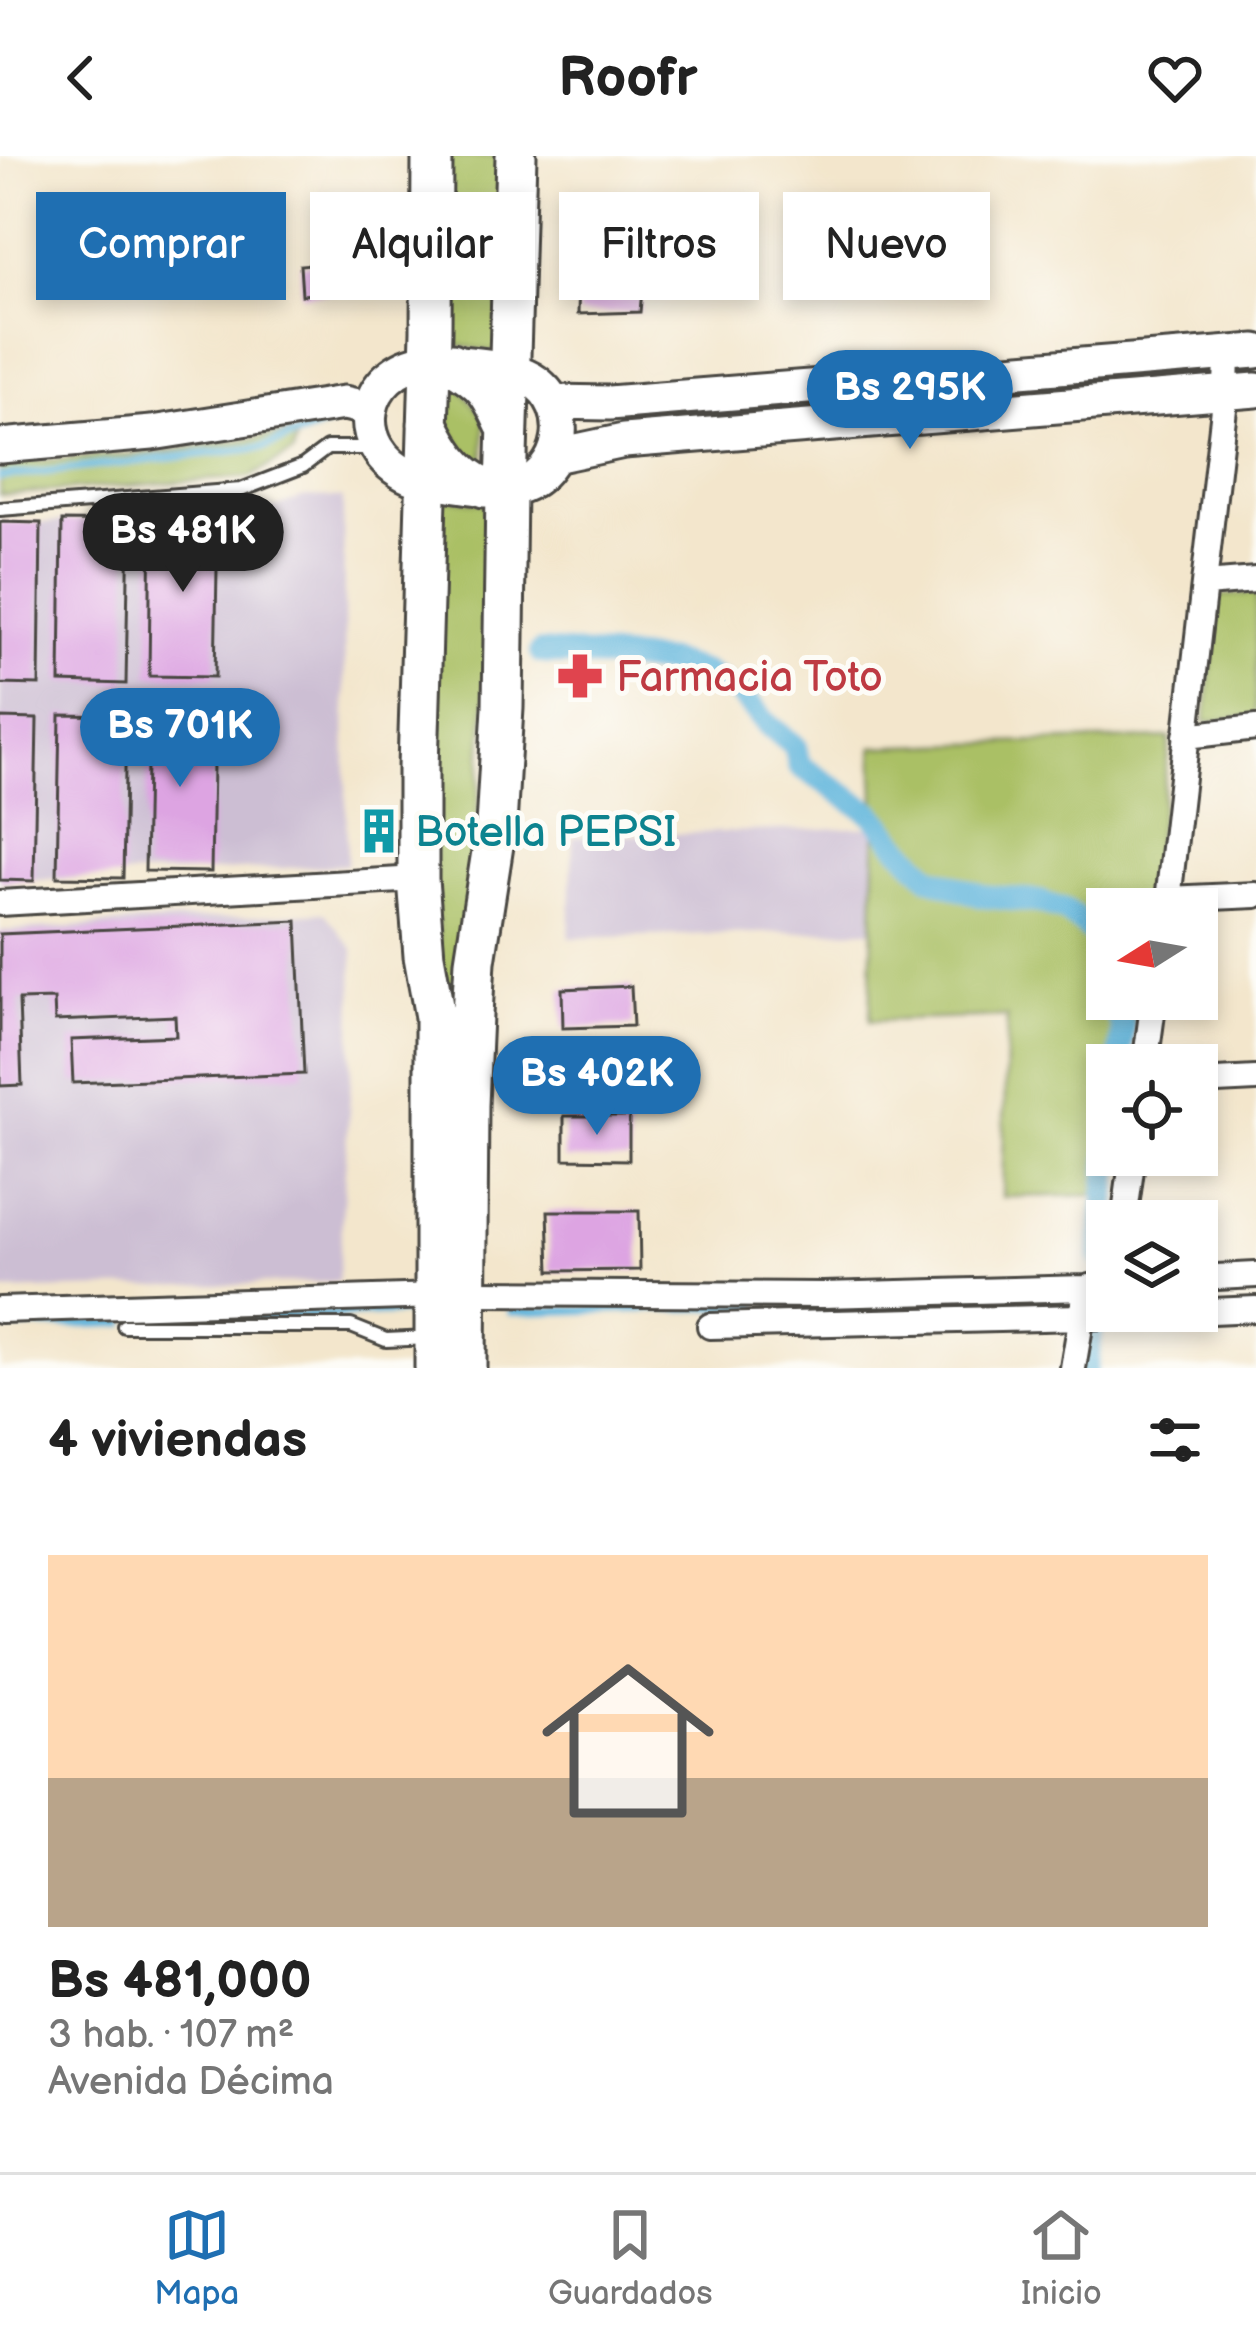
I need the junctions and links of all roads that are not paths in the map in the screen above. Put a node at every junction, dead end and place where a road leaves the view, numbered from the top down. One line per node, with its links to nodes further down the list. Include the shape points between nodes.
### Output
1 (432, 156): 4 (highway)
2 (516, 156): 5 (highway)
3 (1241, 352): 6 (street); 7 (main road)
4 (441, 362): 5 (main road); 8 (main road, via 395,371); 9 (highway); 10 (highway, via 481,380)
5 (509, 371): 7 (main road, via 527,376); 10 (highway)
6 (1241, 390): 13 (main road, via 624,441); 18 (street)
7 (553, 402): 13 (main road, via 560,420)
8 (370, 409): 11 (main road, via 344,403); 12 (main road)
9 (428, 424): 14 (highway); 15 (highway, via 453,467)
10 (508, 429): 15 (highway)
11 (0, 446)
12 (376, 448): 14 (main road, via 397,471); 16 (lane, via 327,448 241,490)
13 (554, 456): 15 (main road, via 535,479)
14 (426, 480): 15 (main road); 21 (highway)
15 (495, 488): 31 (highway, via 503,708)
16 (0, 509)
17 (1256, 580): 18 (street)
18 (1204, 584): 20 (street)
19 (1256, 728): 20 (street)
20 (1186, 736): 22 (street)
21 (418, 880): 25 (street); 31 (highway)
22 (1169, 888)
23 (1256, 895): 24 (street)
24 (1218, 899)
25 (0, 903)
26 (1256, 1079): 27 (street)
27 (1218, 1081)
28 (1256, 1275): 29 (street)
29 (1218, 1277)
30 (1086, 1286): 31 (street)
31 (452, 1295): 34 (street); 38 (highway); 39 (highway)
32 (1086, 1307): 35 (street)
33 (1256, 1309): 35 (street)
34 (0, 1310)
35 (1081, 1317): 37 (street); 40 (street)
36 (124, 1326): 38 (lane, via 351,1326)
37 (710, 1326)
38 (436, 1353)
39 (466, 1368)
40 (1073, 1368)

